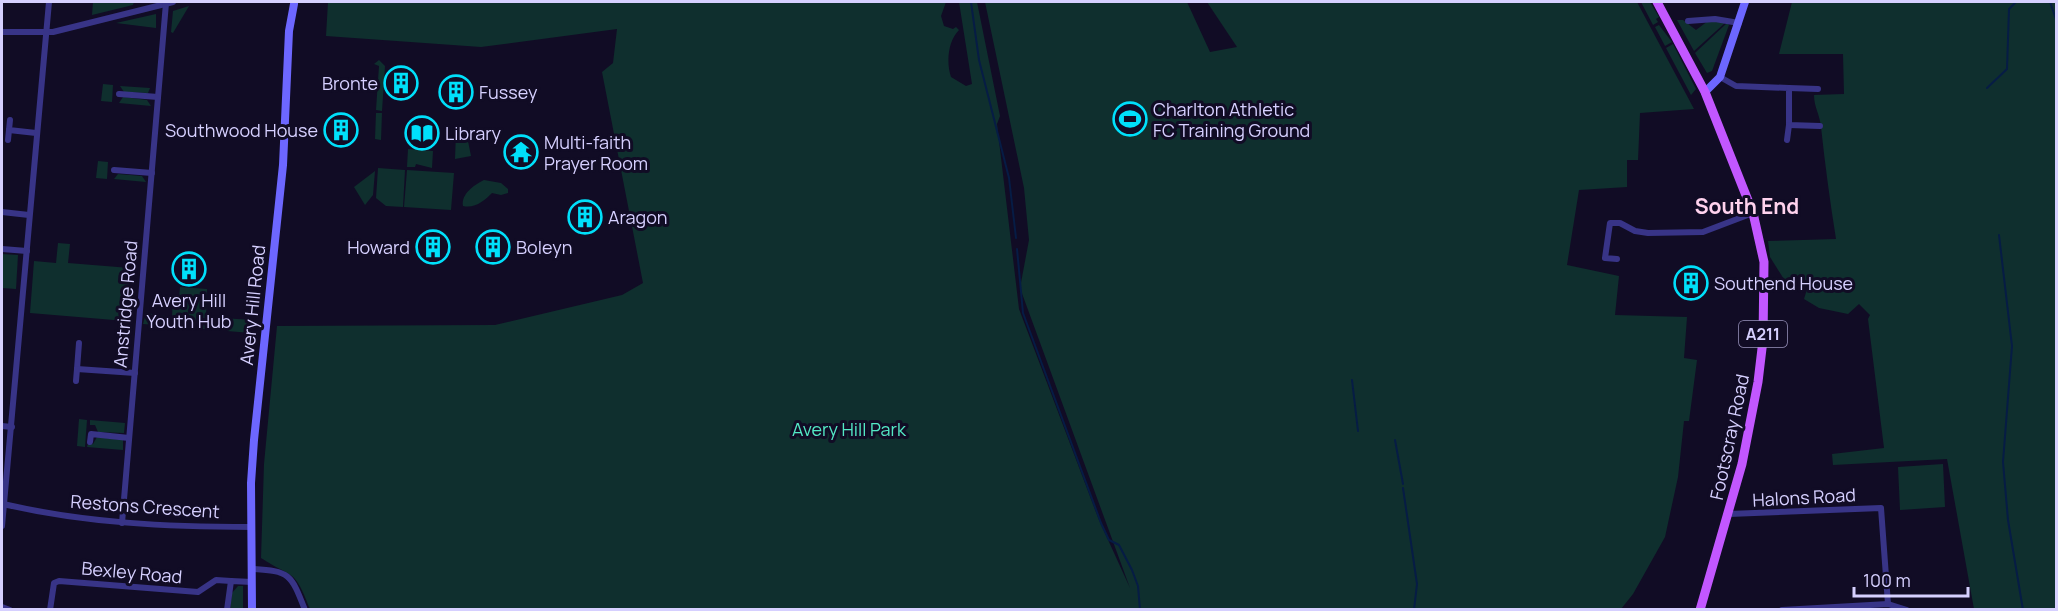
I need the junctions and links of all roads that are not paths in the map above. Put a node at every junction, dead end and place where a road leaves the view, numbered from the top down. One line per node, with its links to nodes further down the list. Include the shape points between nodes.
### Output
1 (49, 2): 11 (street)
2 (173, 2): 6 (street)
3 (304, 2): 7 (main road)
4 (1657, 2): 15 (main road, Footscray Road / A211)
5 (1745, 2): 9 (main road)
6 (166, 3): 11 (street); 17 (street, Anstridge Road)
7 (292, 3): 45 (main road, Avery Hill Road, via 283,165 254,440)
8 (1688, 21): 9 (street, via 1723,19)
9 (1739, 23): 12 (main road)
10 (2, 32): 11 (street)
11 (45, 33): 22 (street)
12 (1720, 77): 13 (street, via 1736,86); 15 (main road)
13 (1789, 88): 14 (street); 19 (street)
14 (1818, 89)
15 (1705, 92): 28 (main road, Footscray Road / A211)
16 (119, 94): 17 (street)
17 (158, 97): 26 (street, Anstridge Road)
18 (10, 120): 21 (street)
19 (1789, 125): 20 (street); 24 (street)
20 (1820, 126)
21 (9, 130): 22 (street); 23 (street)
22 (36, 133): 29 (street)
23 (8, 140)
24 (1787, 140)
25 (114, 170): 26 (street)
26 (152, 173): 35 (street, Anstridge Road)
27 (2, 213): 29 (street)
28 (1753, 213): 32 (street, via 1703,232 1647,233 1610,223 1605,258); 42 (main road, Footscray Road / A211, via 1764,262 1763,340 1747,443)
29 (29, 215): 31 (street)
30 (2, 249): 31 (street)
31 (27, 251): 38 (street)
32 (1617, 259)
33 (79, 343): 34 (street)
34 (77, 369): 35 (street); 36 (street)
35 (135, 373): 39 (street, Anstridge Road)
36 (76, 381)
37 (2, 426): 38 (street)
38 (12, 427): 41 (street)
39 (129, 438): 40 (street, via 91,431); 43 (street, Anstridge Road)
40 (90, 442)
41 (3, 504): 43 (street, Restons Crescent); 44 (street)
42 (1729, 513): 49 (street, Halons Road, via 1881,508); 56 (main road, Footscray Road / A211)
43 (122, 523): 45 (street, Restons Crescent)
44 (2, 526)
45 (252, 527): 46 (main road, Avery Hill Road)
46 (252, 569): 48 (main road, Avery Hill Road); 55 (street, via 286,574 295,584)
47 (231, 581): 48 (street, Bexley Road); 52 (street, Bexley Road, via 216,580 198,592 59,581 54,583); 53 (street)
48 (252, 582): 54 (main road, Avery Hill Road)
49 (1888, 604): 57 (street); 58 (street)
50 (2, 607): 51 (street)
51 (10, 609)
52 (50, 609)
53 (227, 609)
54 (252, 609)
55 (304, 609)
56 (1700, 609)
57 (1782, 609)
58 (1907, 609)

